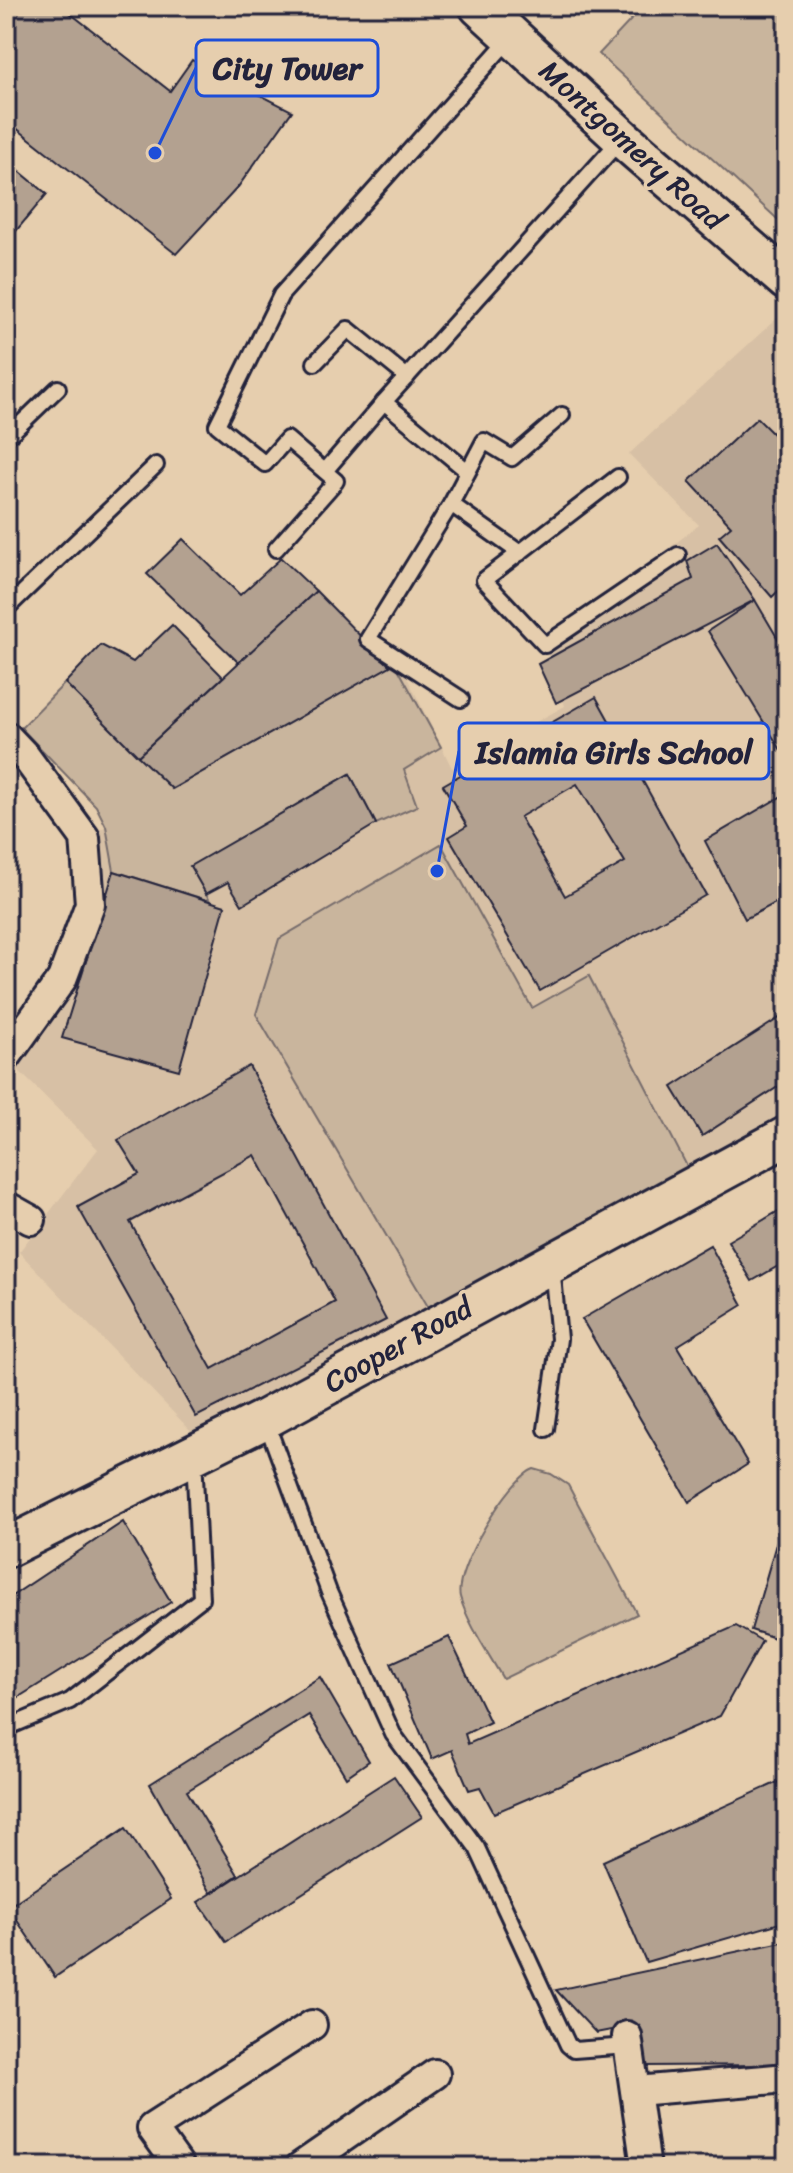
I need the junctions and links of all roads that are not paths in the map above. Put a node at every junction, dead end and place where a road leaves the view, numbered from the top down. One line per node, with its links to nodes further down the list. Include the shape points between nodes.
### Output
1 (479, 6): 2 (main road, Montgomery Road)
2 (511, 36): 3 (main road, Montgomery Road); 13 (lane, via 281,295 217,425 265,464 287,439)
3 (622, 138): 4 (main road, Montgomery Road); 6 (lane)
4 (787, 281)
5 (315, 363): 6 (lane, via 348,329)
6 (407, 377): 8 (lane)
7 (58, 388): 10 (lane)
8 (384, 402): 12 (lane); 13 (lane)
9 (562, 415): 12 (lane, via 512,458 484,441)
10 (6, 438)
11 (156, 465): 19 (lane)
12 (466, 470): 15 (lane)
13 (325, 471): 16 (lane, via 336,481)
14 (618, 477): 17 (lane)
15 (451, 504): 17 (lane); 20 (lane, via 368,639)
16 (276, 549)
17 (520, 553): 18 (lane, via 484,580 545,645)
18 (678, 555)
19 (6, 609)
20 (461, 699)
21 (6, 736): 22 (street, via 85,838 90,904 62,979)
22 (10, 1043)
23 (787, 1136): 26 (main road, Cooper Road)
24 (6, 1206): 25 (street)
25 (31, 1220)
26 (551, 1262): 27 (main road, Cooper Road); 28 (lane, via 559,1339)
27 (265, 1419): 29 (main road, Cooper Road); 33 (lane, via 329,1592 393,1734 477,1848 568,2045 574,2050)
28 (546, 1429)
29 (194, 1456): 30 (main road, Cooper Road); 31 (lane, via 201,1599 70,1701)
30 (6, 1548)
31 (6, 1728)
32 (312, 2025): 37 (street, via 152,2128)
33 (627, 2041): 36 (street)
34 (435, 2074): 38 (street)
35 (787, 2078): 36 (street)
36 (636, 2091): 39 (street)
37 (180, 2167)
38 (300, 2167)
39 (646, 2167)

